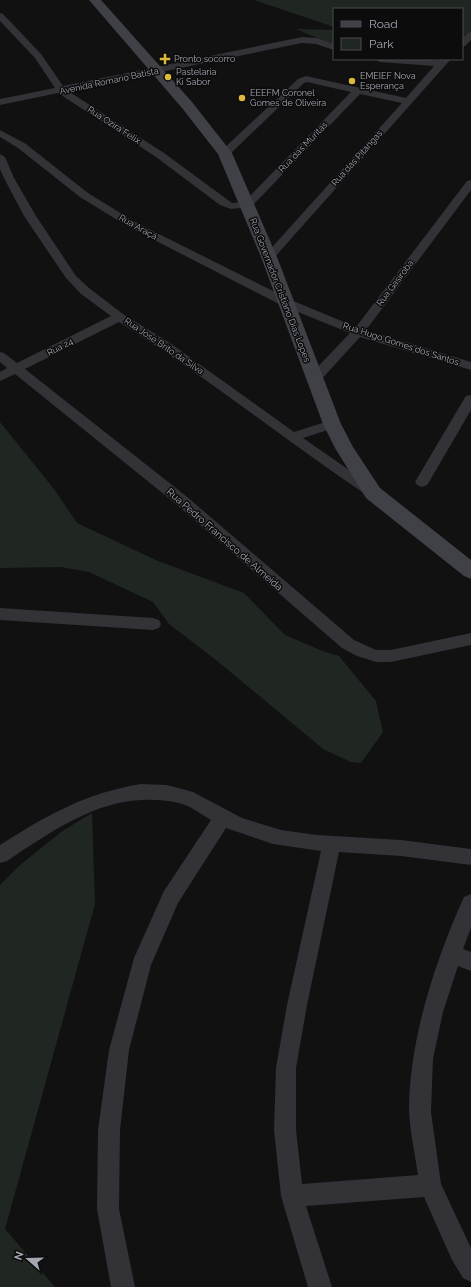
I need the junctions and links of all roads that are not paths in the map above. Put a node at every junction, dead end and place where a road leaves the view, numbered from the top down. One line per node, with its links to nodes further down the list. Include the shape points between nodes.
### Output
1 (95, 0): 8 (street, Rua Governador Cristiano Dias Lopes)
2 (0, 16): 10 (street, Rua Ozira Felix, via 38,56)
3 (471, 35): 4 (street)
4 (463, 43)
5 (333, 47): 8 (street, Avenida Romario Batista, via 317,41 302,40)
6 (412, 60): 7 (street)
7 (443, 61): 11 (street, Rua das Pitangas)
8 (157, 70): 10 (street, Avenida Romario Batista); 14 (street, Rua Governador Cristiano Dias Lopes)
9 (358, 90): 11 (street); 14 (street, via 311,79 301,81); 17 (street, Rua das Muritas)
10 (62, 91): 12 (street, Avenida Romario Batista); 17 (street, Rua Ozira Felix, via 160,155 224,203 231,206)
11 (408, 101): 18 (street, Rua das Pitangas)
12 (0, 102)
13 (0, 133): 19 (street, Rua Araçá, via 22,146 84,195 125,220)
14 (225, 153): 17 (street, Rua Governador Cristiano Dias Lopes)
15 (0, 157): 20 (street, Rua José Brito da Silva, via 30,216 72,278)
16 (471, 183): 21 (street, Rua Gasiroba)
17 (247, 205): 18 (street, Rua Governador Cristiano Dias Lopes)
18 (269, 257): 19 (street, Rua Governador Cristiano Dias Lopes)
19 (287, 303): 21 (street, Rua Hugo Gomes dos Santos); 26 (street, Rua Governador Cristiano Dias Lopes)
20 (119, 317): 24 (street, Rua 24); 29 (street, Rua José Brito da Silva, via 166,346)
21 (358, 332): 23 (street, Rua Hugo Gomes dos Santos); 26 (street, Rua Gasiroba)
22 (0, 356): 24 (street, Rua Pedro Francisco de Almeida)
23 (471, 366)
24 (17, 369): 25 (street, Rua 24); 35 (street, Rua Pedro Francisco de Almeida, via 181,500 348,644 376,656 390,656)
25 (0, 377)
26 (314, 378): 28 (street, Rua Governador Cristiano Dias Lopes)
27 (471, 399): 30 (street)
28 (332, 424): 29 (street); 31 (street, Rua Governador Cristiano Dias Lopes)
29 (292, 437): 31 (street, Rua José Brito da Silva)
30 (422, 482)
31 (373, 493): 32 (street, Rua Governador Cristiano Dias Lopes)
32 (471, 571)
33 (0, 614): 34 (street)
34 (153, 624)
35 (471, 639)
36 (222, 818): 37 (street, via 260,834 289,840); 38 (street, via 194,801 175,795 153,792 126,793 101,799 69,812); 46 (street, via 171,897 141,965 119,1050 109,1130 108,1209)
37 (332, 842): 39 (street); 44 (street, via 286,1068 285,1130)
38 (0, 855)
39 (471, 857)
40 (471, 903): 41 (street)
41 (452, 953): 42 (street); 43 (street, via 433,1012 423,1059 420,1112)
42 (471, 962)
43 (430, 1185): 44 (street); 45 (street, via 460,1252)
44 (292, 1196): 47 (street)
45 (471, 1270)
46 (122, 1287)
47 (320, 1287)

